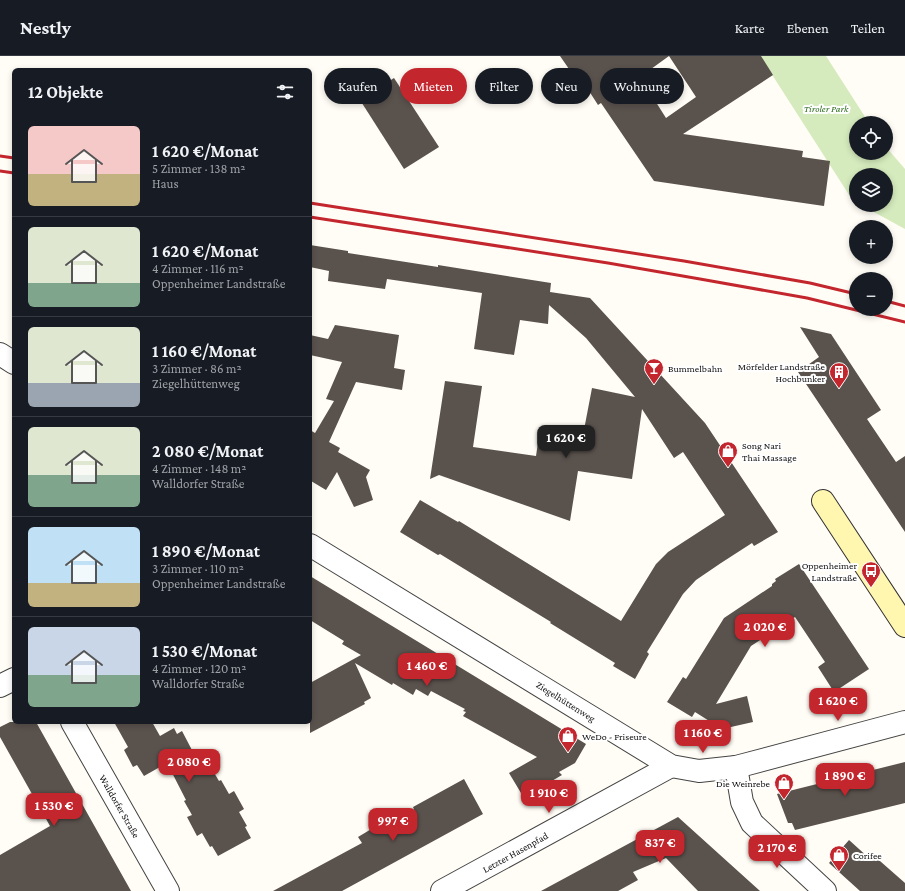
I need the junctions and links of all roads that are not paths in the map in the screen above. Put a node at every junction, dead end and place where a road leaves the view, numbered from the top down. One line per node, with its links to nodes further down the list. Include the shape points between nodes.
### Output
1 (0, 354): 2 (street)
2 (12, 362)
3 (823, 501): 5 (main road)
4 (312, 546): 10 (street, Ziegelhüttenweg)
5 (905, 626)
6 (12, 680): 7 (street)
7 (0, 686)
8 (905, 722): 11 (street)
9 (73, 724): 12 (street, Walldorfer Straße)
10 (671, 766): 11 (street, Ziegelhüttenweg, via 699,772); 13 (street, Letzter Hasenpfad)
11 (736, 768): 14 (street, via 742,802 752,823)
12 (168, 891)
13 (442, 891)
14 (825, 891)

